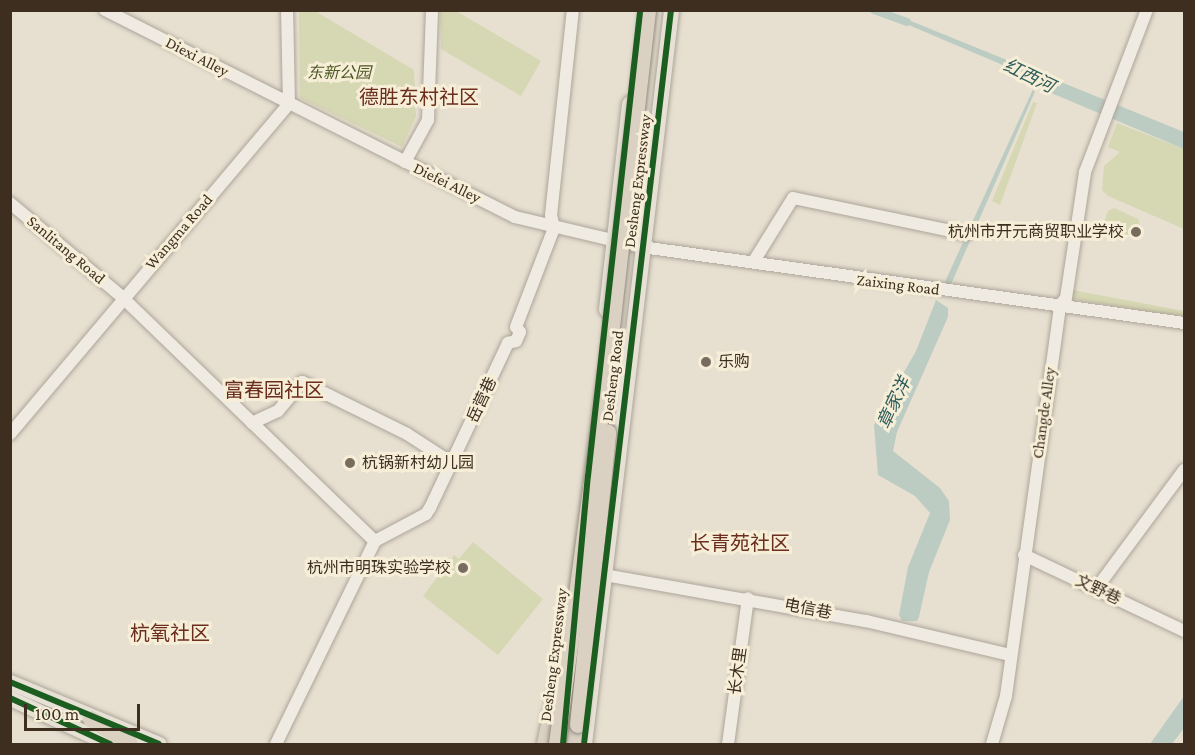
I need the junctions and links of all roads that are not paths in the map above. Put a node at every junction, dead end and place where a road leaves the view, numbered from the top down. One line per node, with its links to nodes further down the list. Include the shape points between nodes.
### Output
1 (105, 10): 10 (street, Diexi Alley)
2 (287, 10): 10 (street)
3 (432, 10): 11 (street, via 429,120)
4 (573, 10): 13 (street, 岳营巷, via 551,215)
5 (640, 10): 15 (main road, Desheng Road)
6 (648, 10): 25 (highway, Desheng Expressway, bridge, via 607,371)
7 (659, 10): 44 (highway, Desheng Expressway, bridge)
8 (671, 10): 16 (main road, Desheng Road)
9 (1147, 10): 19 (street, Changde Alley, via 1085,172 1066,298)
10 (289, 104): 11 (street, Diefei Alley); 18 (street, Wangma Road)
11 (405, 162): 13 (street, Diefei Alley, via 515,217)
12 (10, 203): 18 (street, Sanlitang Road)
13 (554, 228): 15 (street, Diefei Alley); 23 (street, 岳营巷, via 516,327 520,332 516,341 508,343)
14 (966, 234): 17 (street, via 793,198)
15 (613, 239): 16 (street, Zaixing Road); 43 (main road, Desheng Road)
16 (642, 247): 17 (street, Zaixing Road); 28 (main road, Desheng Road)
17 (754, 261): 19 (street, Zaixing Road, via 846,278)
18 (122, 297): 21 (street, Sanlitang Road); 22 (street, Wangma Road)
19 (1060, 305): 20 (street, Zaixing Road); 27 (street, Changde Alley)
20 (1185, 323)
21 (252, 423): 23 (street, via 278,411 302,382 407,434); 26 (street, Sanlitang Road)
22 (10, 434)
23 (452, 463): 26 (street, 岳营巷, via 426,514)
24 (1185, 470): 29 (street)
25 (588, 493): 34 (highway, via 575,538); 42 (highway, Desheng Expressway, bridge)
26 (375, 541): 40 (street)
27 (1024, 555): 29 (street, 文野巷); 32 (street, Changde Alley)
28 (604, 575): 30 (street, 电信巷); 45 (main road, Desheng Road)
29 (1096, 589): 31 (street, 文野巷)
30 (748, 598): 32 (street, 电信巷); 46 (street, 长木里)
31 (1185, 631)
32 (1010, 655): 47 (street, Changde Alley, via 1006,696)
33 (10, 682): 36 (main road)
34 (556, 693): 41 (highway); 43 (highway, bridge)
35 (10, 698): 37 (main road)
36 (91, 719): 38 (highway); 39 (main road)
37 (110, 744)
38 (130, 744)
39 (159, 744)
40 (276, 744)
41 (545, 744)
42 (557, 744)
43 (564, 744)
44 (575, 744)
45 (584, 744)
46 (728, 744)
47 (992, 744)

